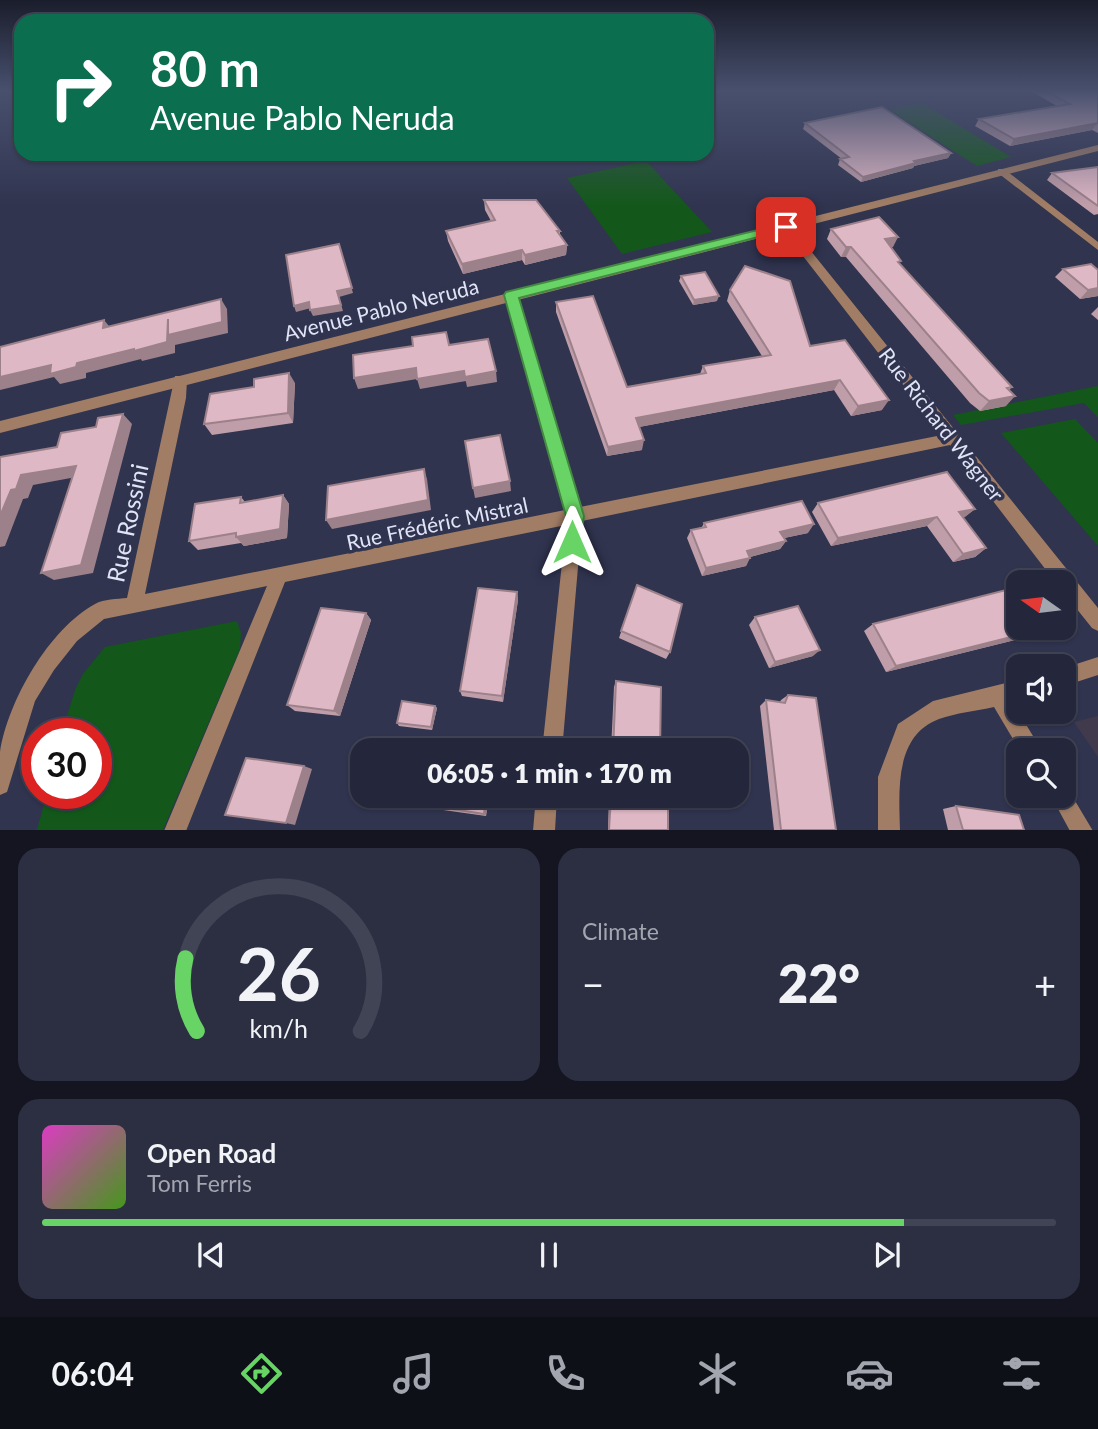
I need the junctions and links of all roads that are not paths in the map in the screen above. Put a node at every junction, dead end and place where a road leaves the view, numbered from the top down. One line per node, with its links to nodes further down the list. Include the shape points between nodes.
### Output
1 (1098, 148): 2 (street, Avenue Pablo Neruda)
2 (1000, 171): 3 (street, Avenue Pablo Neruda); 4 (street)
3 (786, 227): 5 (street, Avenue Pablo Neruda); 8 (street, Rue Richard Wagner)
4 (1098, 247)
5 (511, 295): 6 (street, Avenue Pablo Neruda); 9 (street)
6 (180, 380): 7 (street, Avenue Pablo Neruda); 11 (street, Rue Rossini)
7 (0, 426)
8 (953, 439): 9 (street, Rue Frédéric Mistral); 12 (street, Rue Richard Wagner)
9 (575, 516): 10 (street, Rue Frédéric Mistral); 17 (street)
10 (279, 577): 11 (street, Rue Frédéric Mistral); 22 (street)
11 (134, 605): 19 (street, Rue Rossini, via 100,611 47,663 27,697)
12 (1098, 622)
13 (1098, 666): 14 (street)
14 (1076, 673)
15 (1006, 693): 16 (street)
16 (998, 695): 18 (street); 24 (street, via 933,711 905,731 888,777)
17 (553, 738)
18 (1024, 738)
19 (0, 785)
20 (546, 808): 23 (street)
21 (1068, 808): 25 (street)
22 (175, 830)
23 (544, 830)
24 (889, 830)
25 (1081, 830)

